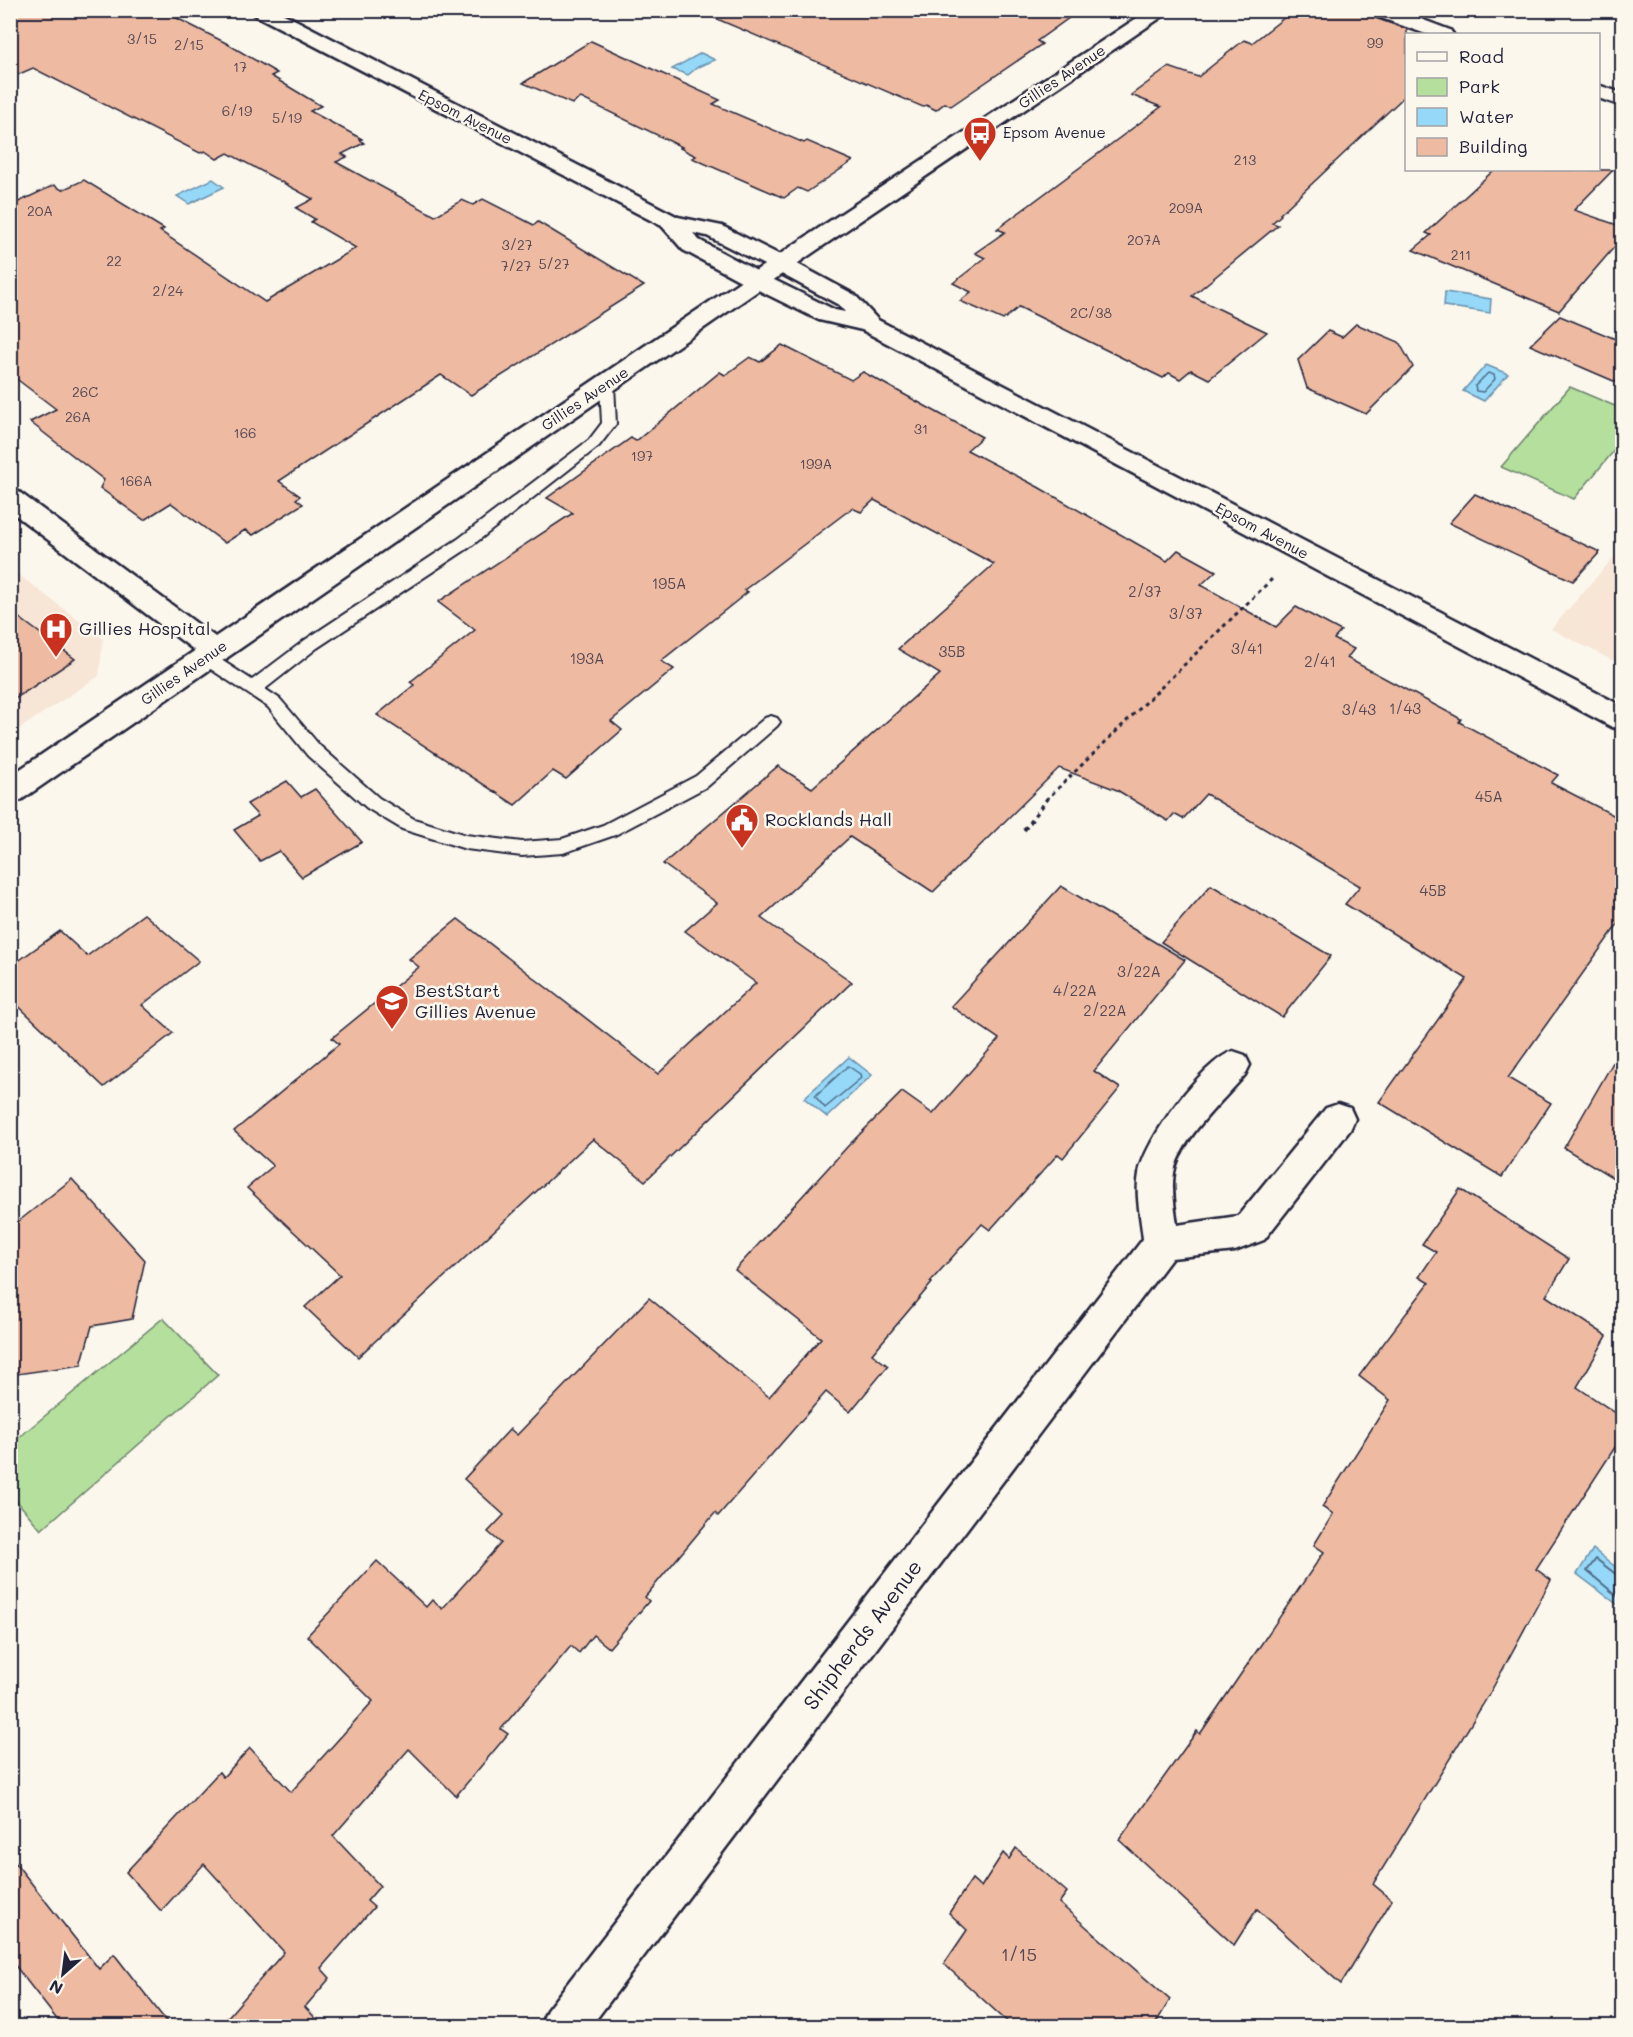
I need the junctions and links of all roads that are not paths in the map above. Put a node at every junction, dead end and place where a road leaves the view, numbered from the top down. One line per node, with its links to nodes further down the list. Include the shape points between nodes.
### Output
1 (260, 10): 7 (street, Epsom Avenue)
2 (1163, 10): 8 (street, Gillies Avenue)
3 (1377, 10): 4 (street)
4 (1440, 33)
5 (1600, 91): 6 (street)
6 (1623, 100)
7 (671, 222): 8 (street, Epsom Avenue, via 714,231); 9 (street, Epsom Avenue, via 691,245)
8 (782, 265): 9 (street, Gillies Avenue); 10 (street, Epsom Avenue, via 847,300)
9 (758, 281): 10 (street, Epsom Avenue, via 827,315); 11 (street, Gillies Avenue)
10 (870, 325): 15 (street, Epsom Avenue)
11 (607, 385): 13 (street, Gillies Avenue); 14 (lane, via 609,424 594,443 464,543 311,644)
12 (10, 498): 13 (street)
13 (211, 655): 14 (lane); 17 (street, Gillies Avenue)
14 (253, 689): 16 (lane, via 274,703 314,751 373,802 408,824 466,842 522,849 562,846 609,830 702,782)
15 (1623, 719)
16 (771, 722)
17 (10, 792)
18 (1233, 1065): 20 (street, via 1165,1147 1156,1172)
19 (1338, 1119): 20 (street, via 1251,1228 1235,1235)
20 (1162, 1243): 21 (street, Shipherds Avenue)
21 (574, 2022)

